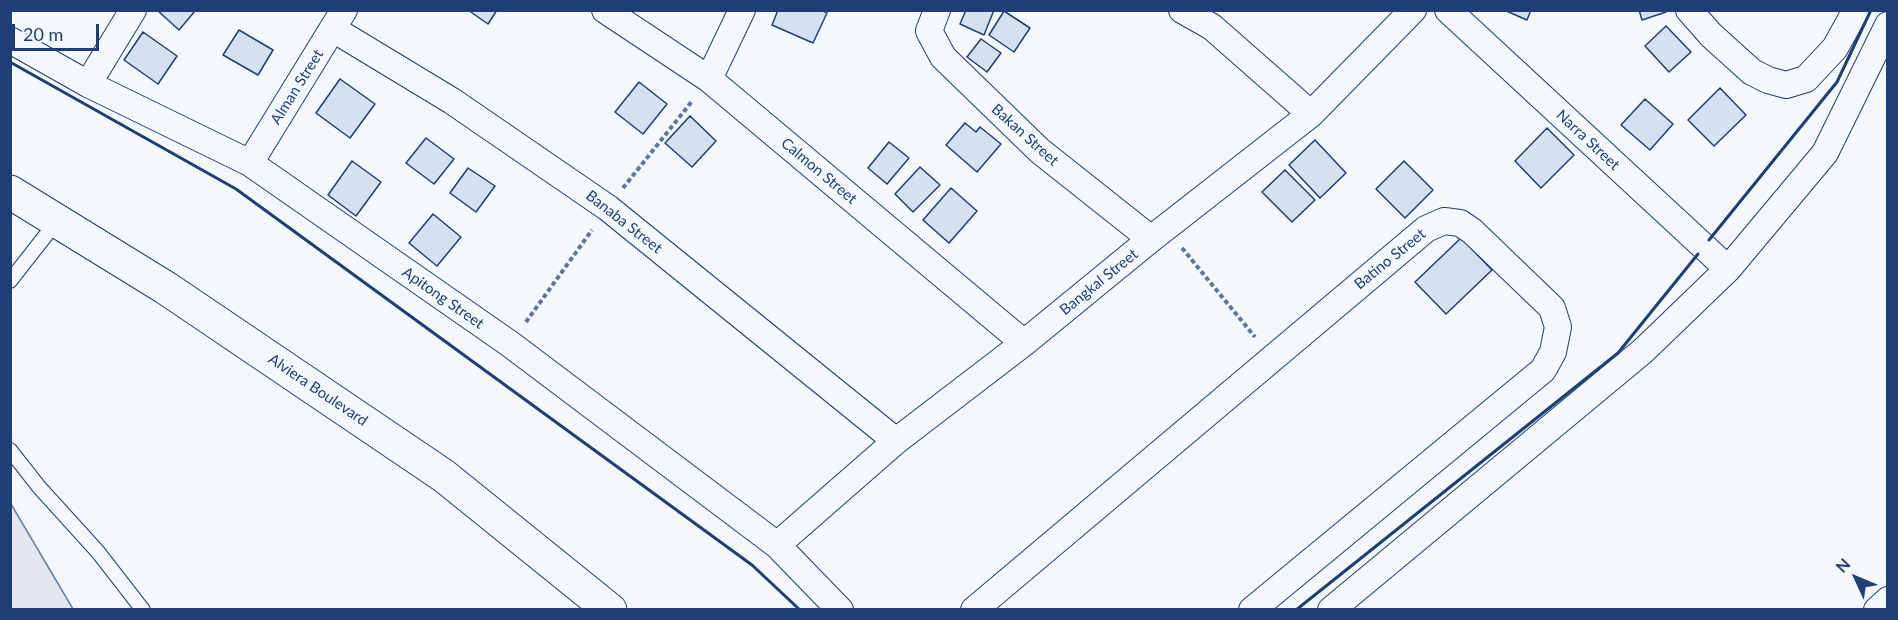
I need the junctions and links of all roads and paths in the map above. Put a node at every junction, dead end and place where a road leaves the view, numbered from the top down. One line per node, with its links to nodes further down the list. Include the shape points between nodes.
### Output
1 (133, 10): 14 (street)
2 (605, 10): 13 (street, Calmon Street)
3 (742, 10): 13 (street)
4 (937, 10): 19 (street, Bakan Street, via 929,31 943,57 1040,151)
5 (1182, 10): 15 (street, via 1212,27)
6 (1413, 10): 15 (street, Bangkal Street)
7 (1448, 10): 20 (street, Narra Street)
8 (1689, 10): 9 (street, via 1752,72 1786,85 1806,79 1821,63 1835,48)
9 (1856, 10)
10 (339, 20): 16 (street, Alman Street); 24 (street, Banaba Street, via 608,208)
11 (1887, 25): 20 (street, via 1825,153)
12 (10, 40): 14 (street, Apitong Street)
13 (709, 79): 22 (street, Calmon Street)
14 (88, 84): 16 (street, Apitong Street)
15 (1311, 114): 19 (street, Bangkal Street)
16 (250, 164): 26 (street, Apitong Street, via 510,344)
17 (10, 192): 18 (street, Alviera Boulevard)
18 (57, 221): 21 (lane); 29 (street, Alviera Boulevard, via 166,288 444,476)
19 (1159, 234): 22 (street, Bangkal Street); 23 (path)
20 (1728, 269): 33 (street, via 1644,350)
21 (10, 281)
22 (1024, 343): 24 (street, Bangkal Street)
23 (1272, 358): 31 (street, Batino Street); 32 (street, Batino Street, via 1426,229 1444,221 1460,223 1472,231 1552,308 1558,327 1553,352 1543,370)
24 (896, 441): 26 (street, Bangkal Street)
25 (10, 450): 28 (lane)
26 (777, 545): 30 (street, Apitong Street)
27 (1887, 600): 34 (street)
28 (143, 609)
29 (610, 609)
30 (840, 609)
31 (974, 609)
32 (1252, 609)
33 (1331, 609)
34 (1876, 609)

